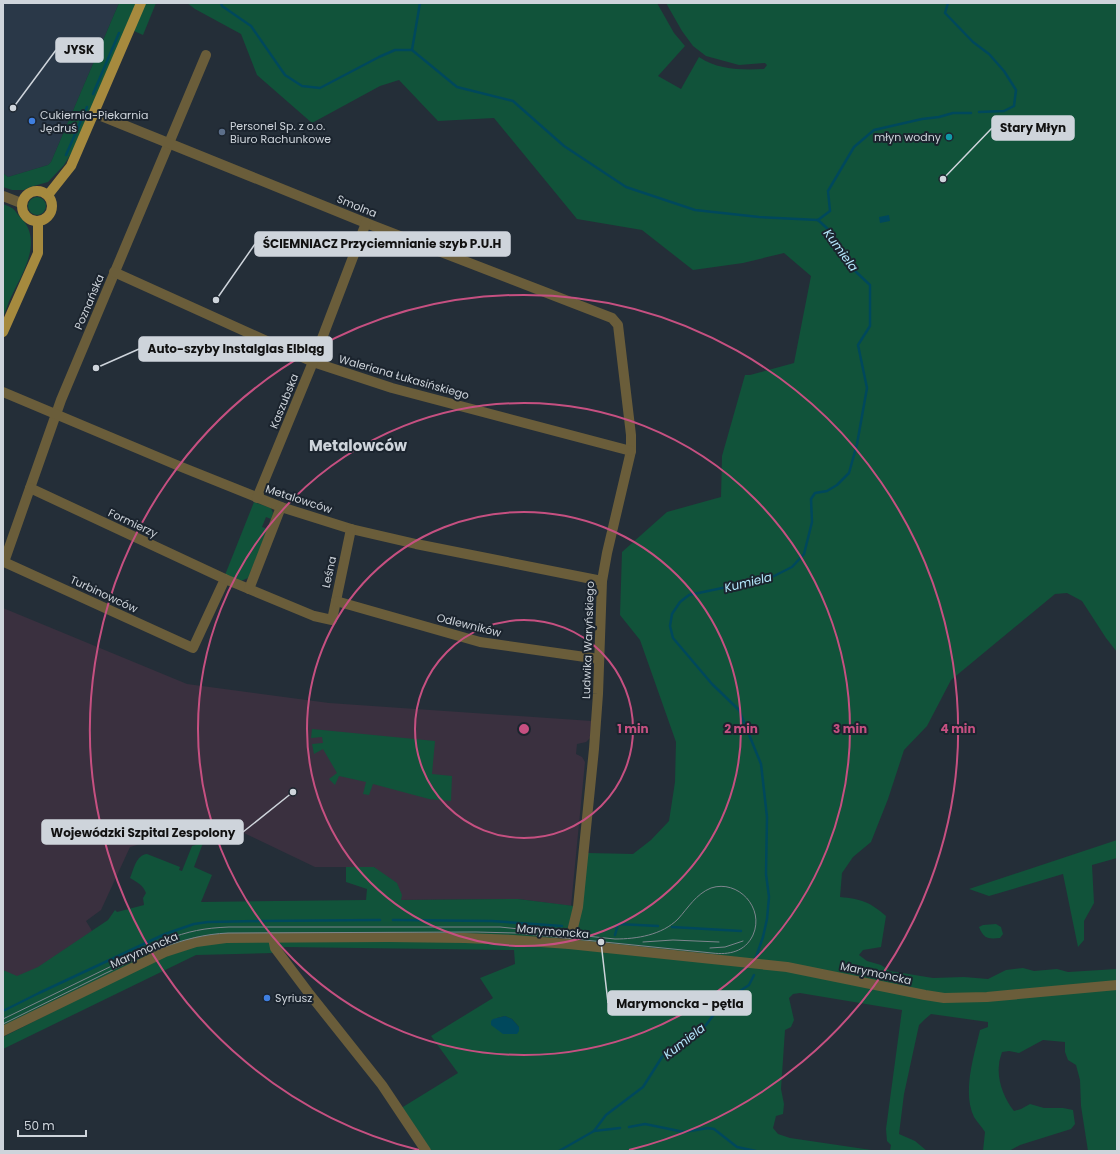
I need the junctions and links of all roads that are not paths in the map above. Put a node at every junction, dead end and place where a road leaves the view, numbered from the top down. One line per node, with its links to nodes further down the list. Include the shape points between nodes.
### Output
1 (141, 3): 3 (main road)
2 (206, 55): 4 (street, Poznańska)
3 (94, 113): 4 (street, Smolna); 5 (main road, via 71,166)
4 (168, 144): 9 (street, Smolna); 10 (street, Poznańska)
5 (48, 195): 7 (main road, via 41,191 32,191 25,196); 8 (main road, via 51,200 51,212 48,217)
6 (3, 196): 7 (street)
7 (22, 203): 8 (main road, via 21,208 28,220)
8 (38, 222): 12 (main road, via 38,252)
9 (366, 223): 11 (street, Smolna); 13 (street, Kaszubska)
10 (114, 272): 13 (street, Waleriana Łukasińskiego); 15 (street, Poznańska)
11 (612, 318): 16 (street, Ludwika Waryńskiego, via 618,325)
12 (3, 332)
13 (313, 362): 16 (street, Waleriana Łukasińskiego, via 399,390); 18 (street, Kaszubska)
14 (3, 392): 15 (street, Metalowców)
15 (56, 414): 17 (street, Poznańska); 18 (street, Metalowców)
16 (631, 451): 23 (street, Ludwika Waryńskiego)
17 (30, 488): 21 (street, Poznańska); 22 (street, Formierzy)
18 (257, 498): 19 (street, Metalowców)
19 (281, 507): 20 (street, Metalowców); 24 (street)
20 (351, 529): 23 (street, Metalowców); 25 (street, Leśna)
21 (4, 562): 22 (street, Turbinowców, via 193,648)
22 (225, 579): 24 (street)
23 (602, 581): 26 (street, Ludwika Waryńskiego)
24 (249, 589): 25 (street, Leśna, via 314,616 332,620)
25 (336, 601): 26 (street, Odlewników, via 480,642)
26 (599, 659): 28 (street, Ludwika Waryńskiego, via 578,906)
27 (273, 938): 28 (street, Marymoncka, via 465,938); 30 (street, Marymoncka, via 210,940 175,948); 31 (street, via 275,948 382,1085)
28 (569, 944): 29 (street, Marymoncka, via 787,967 944,998 987,997)
29 (1117, 985)
30 (3, 1031)
31 (426, 1151)

